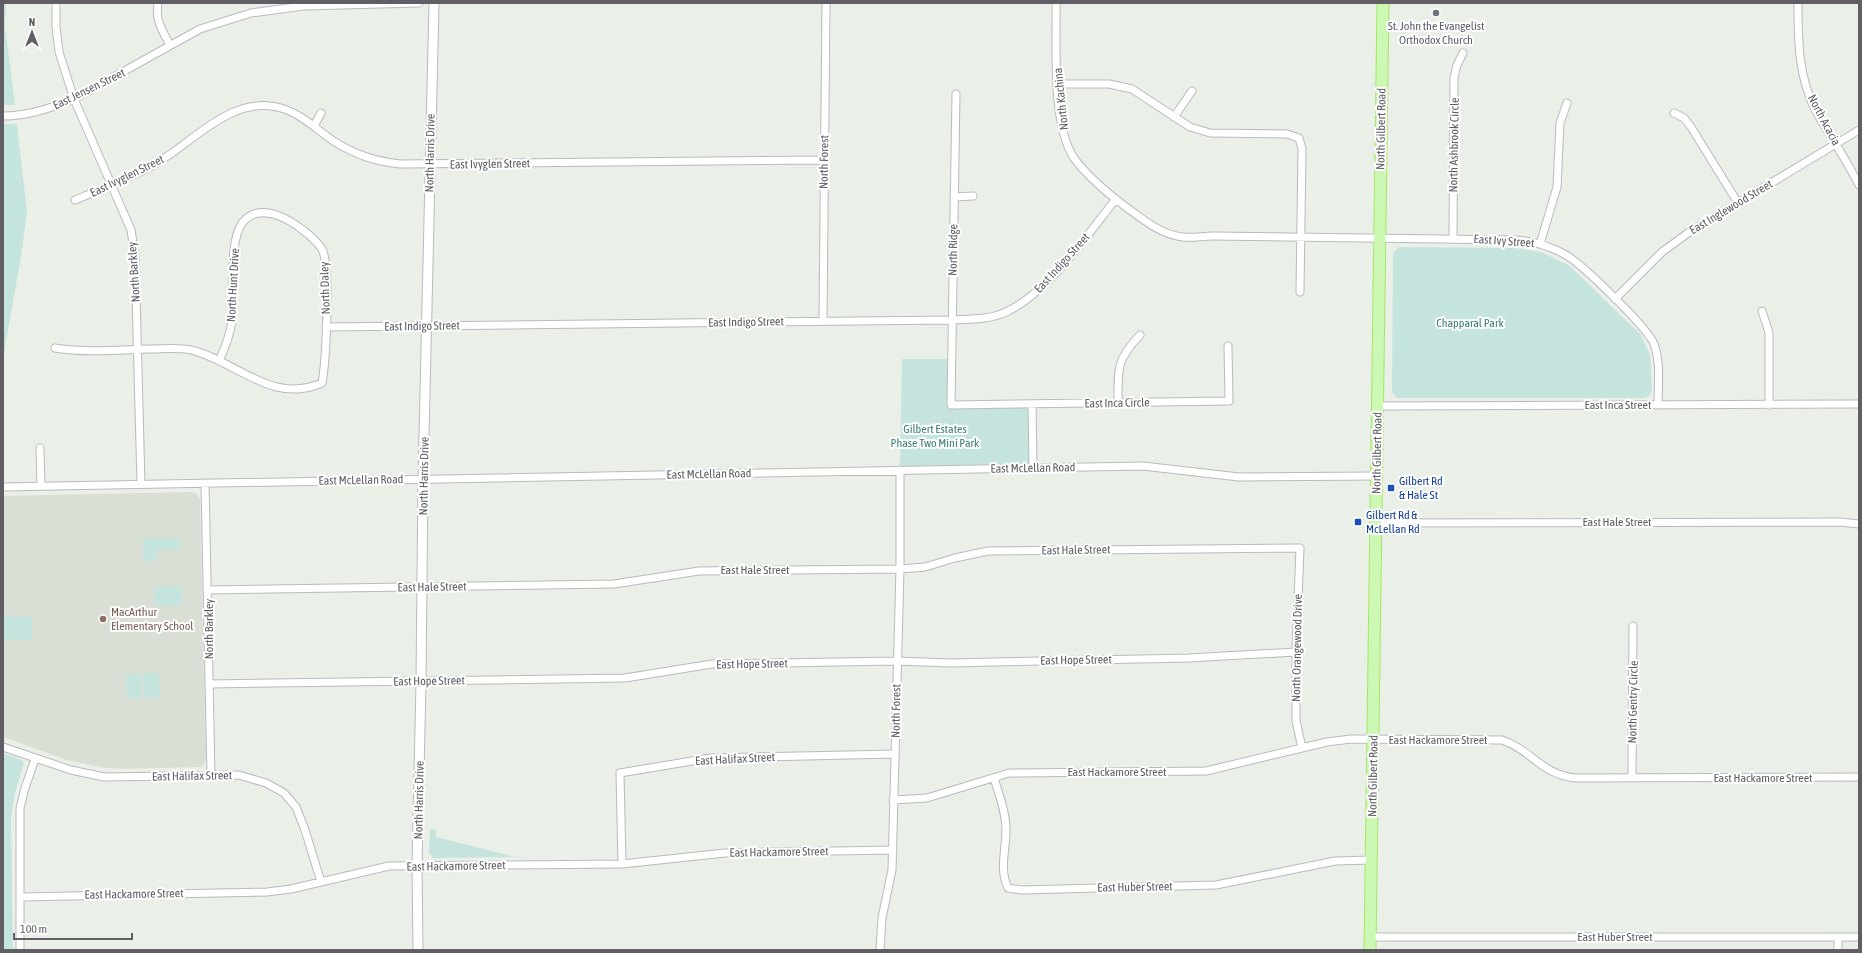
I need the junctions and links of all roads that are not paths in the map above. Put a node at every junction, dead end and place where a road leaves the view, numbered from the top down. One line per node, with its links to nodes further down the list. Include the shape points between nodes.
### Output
1 (56, 3): 14 (street, North Barkley, via 59,52)
2 (158, 3): 9 (street, via 158,24)
3 (419, 3): 9 (street, East Jensen Street, via 279,8 251,13 200,29)
4 (434, 3): 24 (street, North Harris Drive)
5 (826, 3): 23 (street, North Forest)
6 (1056, 3): 11 (street, North Kachina)
7 (1383, 3): 34 (main road, North Gilbert Road)
8 (1798, 3): 22 (street, North Acacia, via 1798,46 1802,70 1816,110)
9 (170, 45): 14 (street, East Jensen Street)
10 (1463, 53): 35 (street, North Ashbrook Circle, via 1454,78)
11 (1058, 84): 19 (street, via 1109,84 1132,89); 29 (street, North Kachina, via 1061,121 1065,139 1074,157 1087,175)
12 (1192, 91): 19 (street)
13 (956, 94): 28 (street, North Ridge)
14 (74, 99): 18 (street, East Jensen Street, via 53,108 20,116); 25 (street, North Barkley)
15 (1567, 103): 36 (street, via 1560,123 1557,187)
16 (321, 113): 20 (street)
17 (1674, 113): 31 (street, via 1684,118 1691,127)
18 (3, 116)
19 (1174, 117): 33 (street, via 1190,127 1210,133 1287,134 1299,138 1302,149)
20 (314, 126): 24 (street, East Ivyglen Street, via 335,142 374,161); 25 (street, East Ivyglen Street, via 300,116 281,108 266,106 229,113 157,164)
21 (1859, 130): 22 (street, East Inglewood Street)
22 (1836, 144): 26 (street, North Acacia); 31 (street, East Inglewood Street)
23 (823, 160): 24 (street, East Ivyglen Street); 41 (street, North Forest)
24 (430, 164): 42 (street, North Harris Drive)
25 (111, 185): 30 (street, East Ivyglen Street); 47 (street, North Barkley, via 131,230 135,256)
26 (1859, 185)
27 (973, 196): 28 (street)
28 (954, 197): 40 (street, North Ridge)
29 (1116, 199): 33 (street, East Ivy Street, via 1147,223 1182,237); 40 (street, East Indigo Street, via 1050,280 1029,299 1005,313 981,319)
30 (75, 200)
31 (1738, 203): 38 (street, East Inglewood Street, via 1674,242)
32 (255, 213): 43 (street, North Daley, via 269,213 282,218 313,238 322,250 326,267); 48 (street, North Hunt Drive, via 243,222 234,247 233,320 229,338)
33 (1300, 237): 34 (street, East Ivy Street); 37 (street)
34 (1380, 238): 35 (street, East Ivy Street); 55 (main road, North Gilbert Road)
35 (1452, 239): 36 (street, East Ivy Street, via 1516,240)
36 (1540, 244): 38 (street, East Ivy Street, via 1559,251 1577,263)
37 (1300, 292)
38 (1615, 299): 53 (street, East Ivy Street, via 1644,328 1653,342 1659,366)
39 (1762, 312): 54 (street, via 1769,333)
40 (951, 320): 41 (street, East Indigo Street); 52 (street, North Ridge)
41 (823, 321): 42 (street, East Indigo Street)
42 (427, 326): 43 (street, East Indigo Street); 60 (street, North Harris Drive)
43 (326, 327): 48 (street, North Daley, via 322,383 311,387 279,388 263,384)
44 (1140, 335): 49 (street, via 1120,361)
45 (1228, 346): 49 (street, East Inca Circle, via 1229,401)
46 (55, 348): 47 (street, via 76,351)
47 (138, 349): 48 (street, via 190,350); 62 (street, North Barkley)
48 (219, 361)
49 (1118, 402): 50 (street, East Inca Circle)
50 (1032, 404): 52 (street, East Inca Circle); 57 (street)
51 (1859, 404): 54 (street, East Inca Street)
52 (951, 405)
53 (1658, 405): 54 (street, East Inca Street); 55 (street, East Inca Street)
54 (1769, 405)
55 (1378, 406): 59 (main road, North Gilbert Road)
56 (40, 448): 63 (street)
57 (1034, 468): 58 (street, East McLellan Road); 59 (street, East McLellan Road, via 1143,466 1239,477)
58 (900, 470): 60 (street, East McLellan Road); 68 (street, North Forest)
59 (1376, 476): 65 (main road, North Gilbert Road)
60 (423, 479): 61 (street, East McLellan Road); 69 (street, North Harris Drive)
61 (205, 483): 62 (street, East McLellan Road); 70 (street, North Barkley)
62 (141, 484): 63 (street, East McLellan Road)
63 (41, 486): 64 (street, East McLellan Road)
64 (3, 487)
65 (1376, 523): 66 (street, East Hale Street); 76 (main road, North Gilbert Road)
66 (1859, 524)
67 (1300, 548): 68 (street, East Hale Street, via 988,551 926,567); 72 (street, North Orangewood Drive)
68 (900, 569): 69 (street, East Hale Street, via 700,570 614,584); 73 (street, North Forest)
69 (422, 588): 70 (street, East Hale Street); 74 (street, North Harris Drive)
70 (208, 590): 75 (street, North Barkley)
71 (1633, 626): 84 (street, North Gentry Circle)
72 (1296, 652): 73 (street, East Hope Street, via 1173,658 950,663); 78 (street, North Orangewood Drive, via 1296,721)
73 (897, 661): 74 (street, East Hope Street, via 712,664 625,678); 79 (street, North Forest)
74 (422, 682): 75 (street, East Hope Street); 89 (street, North Harris Drive)
75 (209, 684): 81 (street, North Barkley)
76 (1373, 740): 78 (street, East Hackamore Street, via 1334,741); 84 (street, East Hackamore Street, via 1502,740 1518,747 1544,768 1559,775 1576,778); 87 (main road, North Gilbert Road)
77 (3, 747): 80 (street, East Halifax Street)
78 (1302, 748): 83 (street, East Hackamore Street, via 1206,771 1009,773)
79 (895, 754): 85 (street, North Forest); 88 (street, East Halifax Street, via 710,758 620,773)
80 (35, 759): 81 (street, East Halifax Street, via 104,777); 91 (street, via 20,808)
81 (211, 776): 90 (street, East Halifax Street, via 239,775 266,783 284,793 296,807)
82 (1859, 777): 84 (street, East Hackamore Street)
83 (994, 778): 85 (street, East Hackamore Street, via 927,798); 87 (street, East Huber Street, via 1006,829 1003,872 1008,888 1030,890 1216,885 1335,861)
84 (1632, 778)
85 (893, 800): 86 (street, North Forest)
86 (893, 850): 88 (street, East Hackamore Street, via 726,852); 97 (street, North Forest, via 892,870 882,918)
87 (1371, 860): 92 (main road, North Gilbert Road)
88 (622, 864): 89 (street, East Hackamore Street)
89 (417, 866): 90 (street, East Hackamore Street, via 389,866); 96 (street, North Harris Drive)
90 (322, 882): 91 (street, East Hackamore Street, via 267,892)
91 (20, 897): 95 (street)
92 (1370, 937): 93 (street, East Huber Street); 98 (main road, North Gilbert Road)
93 (1838, 937): 94 (street, East Huber Street); 99 (street)
94 (1859, 937)
95 (20, 950)
96 (418, 950)
97 (880, 950)
98 (1370, 950)
99 (1838, 950)

